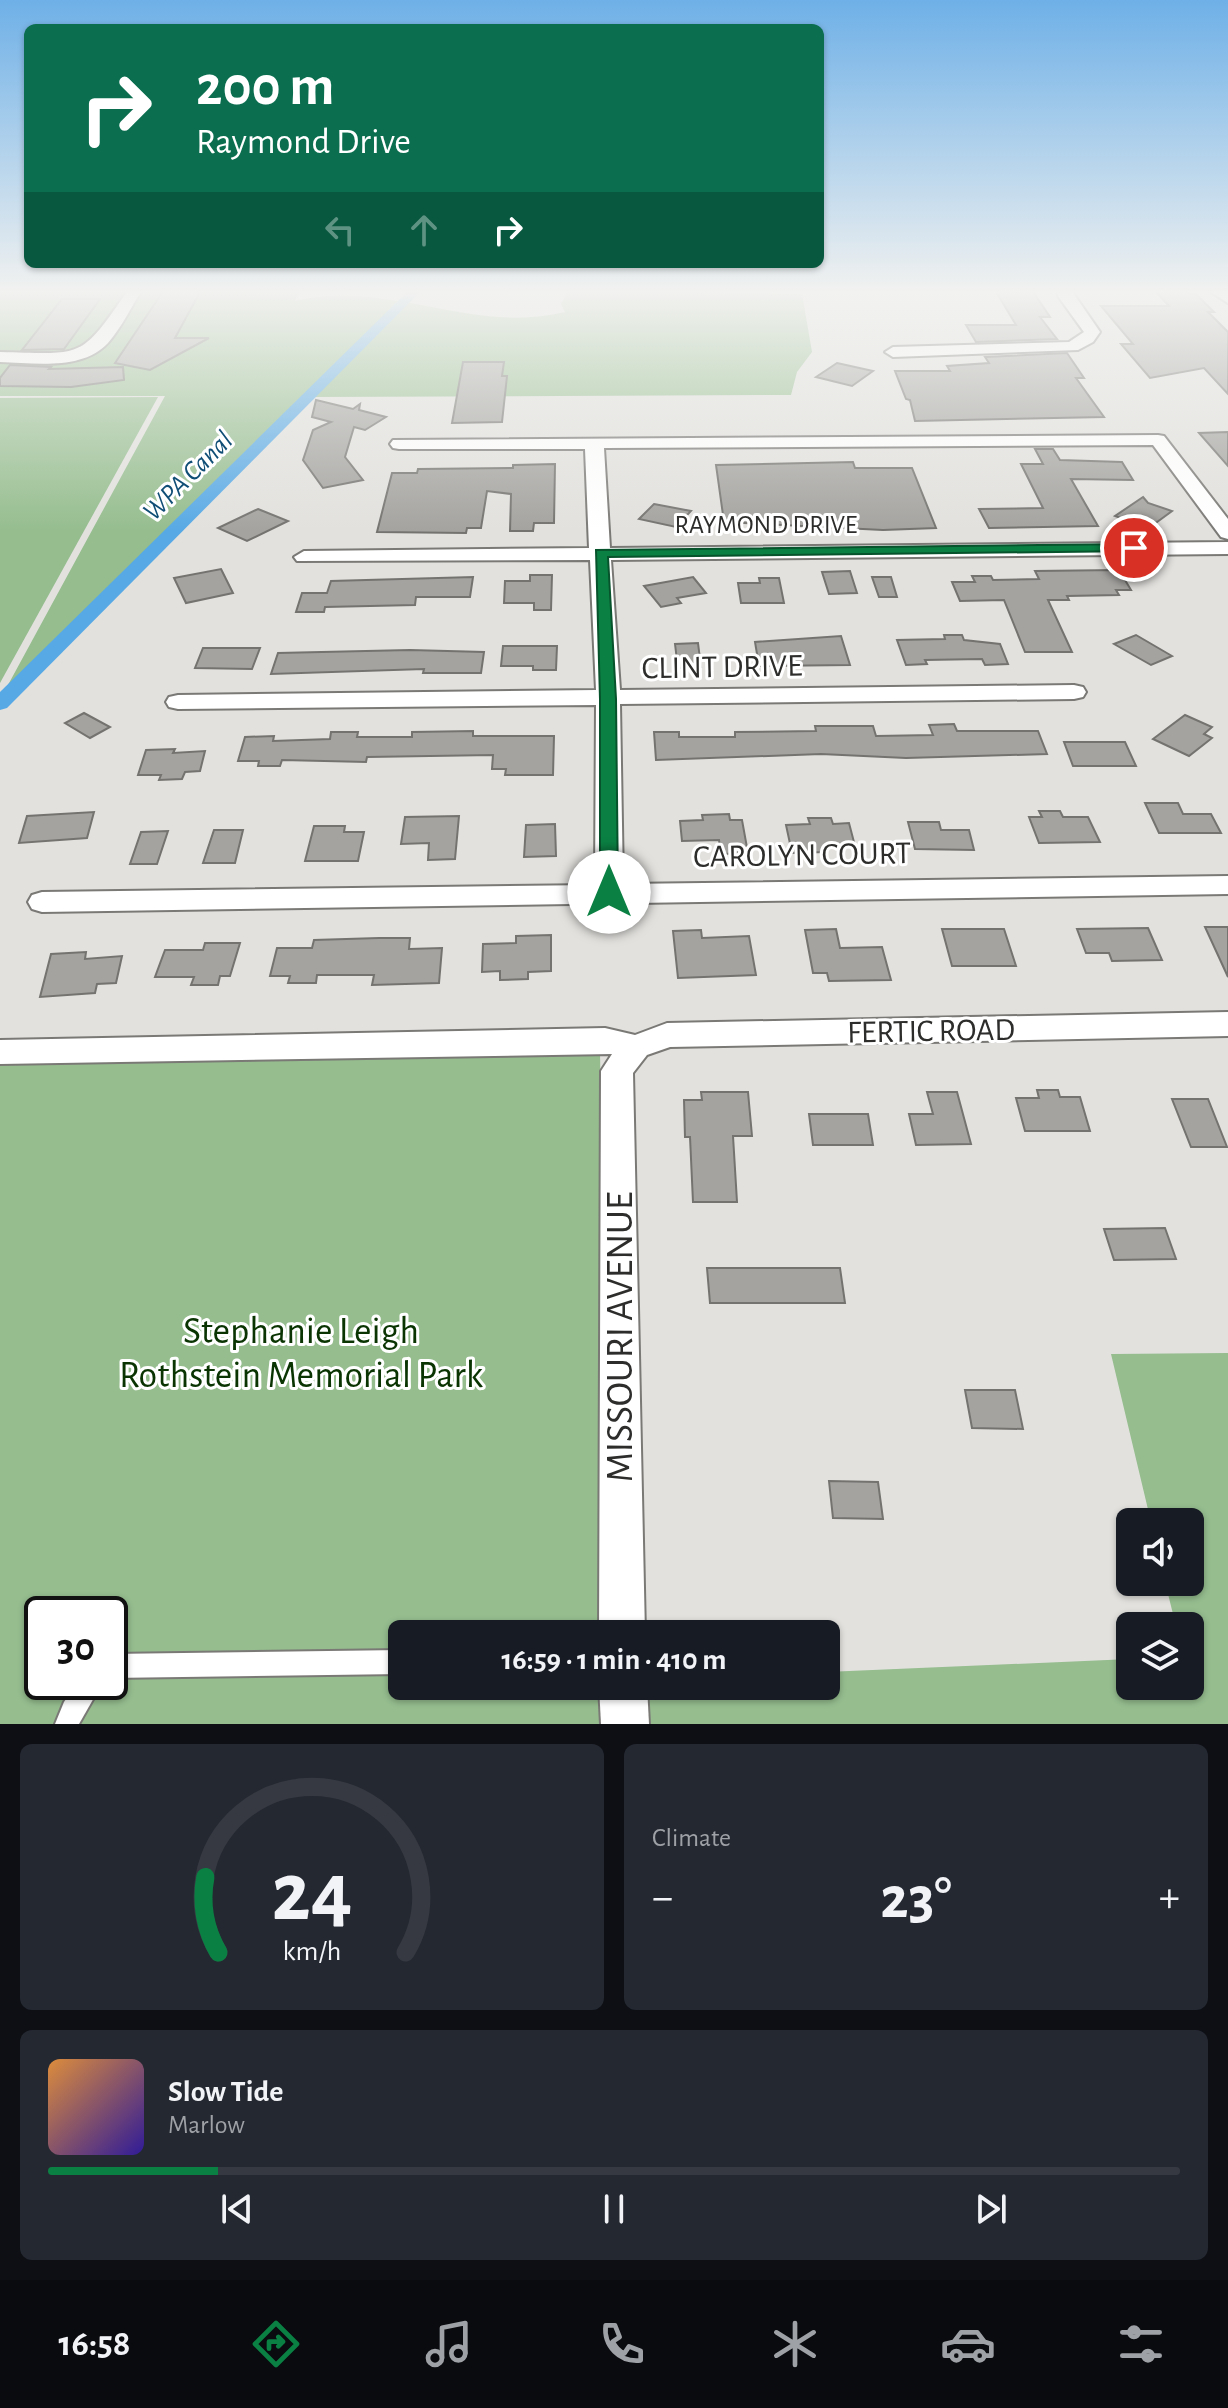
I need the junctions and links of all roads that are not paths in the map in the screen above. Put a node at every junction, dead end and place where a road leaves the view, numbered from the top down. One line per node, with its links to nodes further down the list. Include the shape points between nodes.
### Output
1 (594, 443): 2 (street); 3 (street, via 1158,440); 5 (street)
2 (399, 444)
3 (1228, 533)
4 (1228, 548): 5 (street, RAYMOND DRIVE)
5 (601, 553): 6 (street, RAYMOND DRIVE); 8 (street)
6 (304, 557)
7 (1074, 692): 8 (street, CLINT DRIVE)
8 (608, 699): 9 (street, CLINT DRIVE); 11 (street)
9 (178, 702)
10 (1228, 885): 11 (street, CAROLYN COURT)
11 (609, 892): 12 (street, CAROLYN COURT)
12 (42, 902)
13 (1228, 1024): 14 (street, FERTIC ROAD, via 667,1035)
14 (636, 1047): 15 (street, via 605,1040); 16 (street, MISSOURI AVENUE, via 617,1071)
15 (0, 1052)
16 (622, 1620)
17 (388, 1662): 18 (lane)
18 (128, 1666)
19 (79, 1700): 21 (lane)
20 (624, 1700): 22 (street)
21 (67, 1724)
22 (625, 1724)

